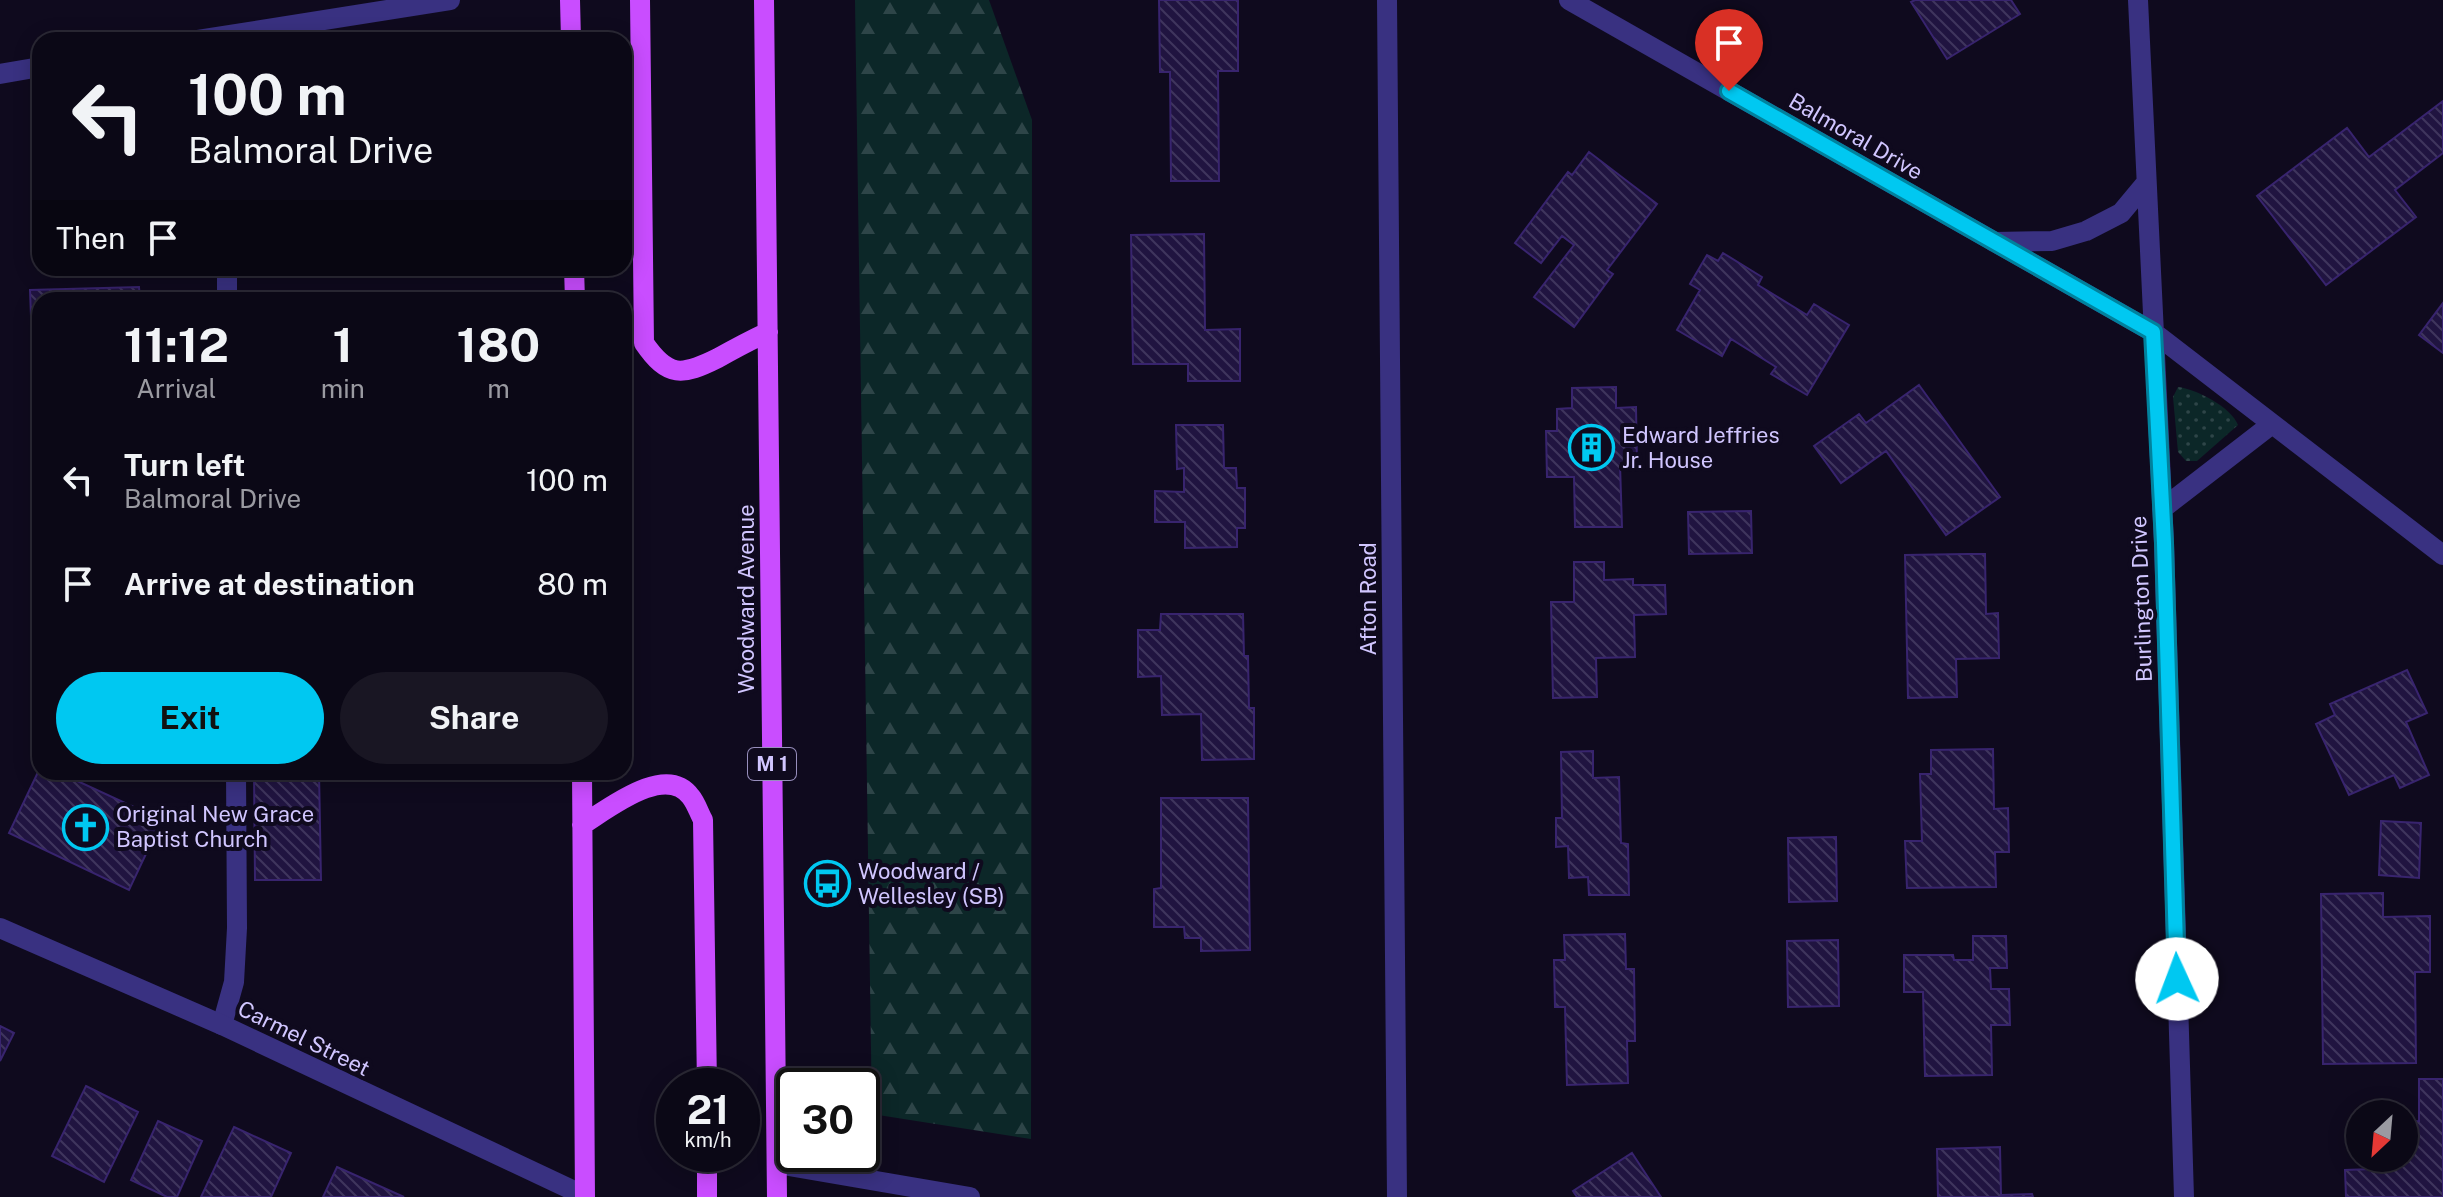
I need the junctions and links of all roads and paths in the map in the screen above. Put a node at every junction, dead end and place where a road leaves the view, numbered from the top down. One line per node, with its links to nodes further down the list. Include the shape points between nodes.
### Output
1 (450, 0): 8 (street)
2 (570, 0): 9 (main road)
3 (640, 0): 14 (main road, via 644,343 656,360 674,371 695,370)
4 (764, 0): 14 (main road, Woodward Avenue / M 1)
5 (1387, 0): 33 (street, Afton Road)
6 (1569, 0): 13 (street, Balmoral Drive)
7 (2138, 0): 12 (street, Burlington Drive)
8 (262, 32)
9 (571, 32)
10 (32, 68): 11 (street)
11 (0, 74)
12 (2146, 183): 13 (street, via 2121,213 2086,231 2052,241); 15 (street, Burlington Drive)
13 (1994, 242): 15 (street, Balmoral Drive)
14 (768, 332): 25 (main road, Woodward Avenue / M 1)
15 (2153, 332): 16 (street, Balmoral Drive); 17 (street, Burlington Drive)
16 (2272, 424): 17 (street); 18 (street, Balmoral Drive)
17 (2162, 509): 34 (street, Burlington Drive)
18 (2443, 555)
19 (236, 780): 23 (street, via 234,982)
20 (582, 780): 21 (main road)
21 (582, 825): 24 (main road, via 655,784 673,785 690,795 703,820); 29 (main road)
22 (0, 928): 23 (street, Carmel Street)
23 (222, 1025): 29 (street, Carmel Street)
24 (707, 1068)
25 (776, 1072)
26 (707, 1172): 30 (main road)
27 (777, 1172): 31 (main road, Woodward Avenue / M 1)
28 (824, 1172): 32 (street)
29 (584, 1197)
30 (707, 1197)
31 (777, 1197)
32 (970, 1197)
33 (1397, 1197)
34 (2184, 1197)

